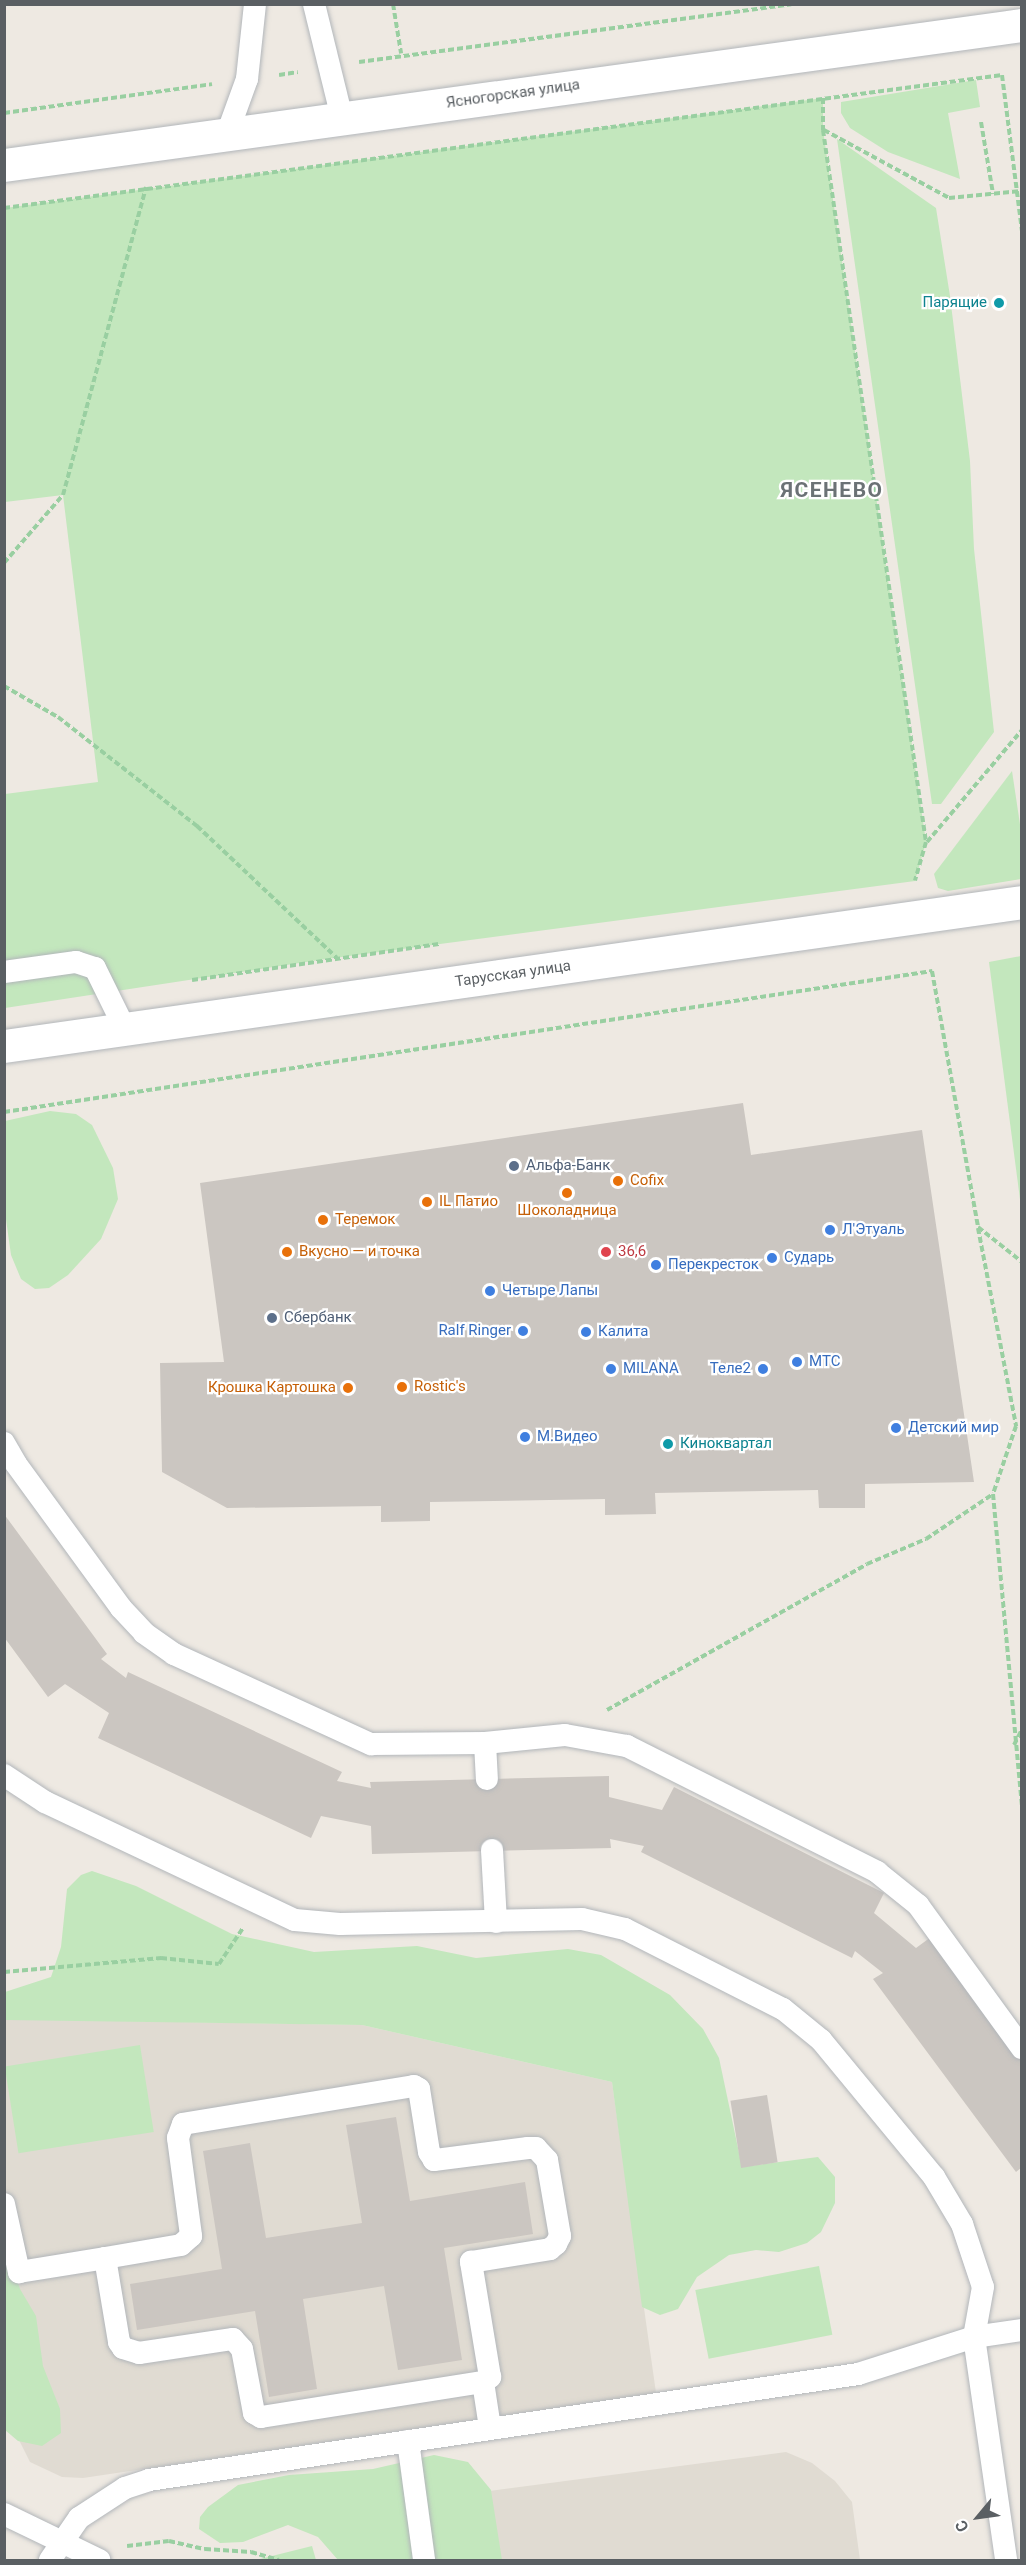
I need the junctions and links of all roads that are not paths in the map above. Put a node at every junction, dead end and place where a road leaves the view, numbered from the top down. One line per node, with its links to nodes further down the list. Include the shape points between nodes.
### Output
1 (255, 4): 5 (lane, via 247,80)
2 (314, 4): 4 (lane)
3 (1022, 25): 4 (main road, Ясногорская улица)
4 (342, 118): 5 (main road, Ясногорская улица)
5 (227, 134): 6 (main road, Ясногорская улица)
6 (4, 165)
7 (1022, 902): 9 (main road, Тарусская улица)
8 (4, 972): 9 (lane, via 76,962 95,968)
9 (125, 1029): 10 (main road, Тарусская улица)
10 (4, 1046)
11 (4, 1443): 12 (lane, via 121,1608 144,1633 174,1654 370,1744)
12 (485, 1743): 14 (lane); 17 (lane, via 565,1735 627,1746 877,1872 918,1905)
13 (4, 1775): 16 (lane, via 45,1802 295,1920 340,1924)
14 (487, 1779)
15 (492, 1851): 16 (lane)
16 (496, 1922): 21 (lane, via 582,1919 625,1929 783,2009 821,2040 934,2177 962,2224 983,2287)
17 (1022, 2048)
18 (4, 2204): 19 (lane, via 19,2272)
19 (105, 2258): 22 (lane, via 123,2348 139,2353 233,2339 242,2349 254,2412 261,2417); 22 (lane, via 182,2245 191,2236 178,2138 183,2124 414,2086 419,2089 429,2152 434,2160 528,2148 536,2148 547,2160 560,2236 556,2244 550,2249 471,2262 490,2377)
20 (1022, 2330): 21 (lane)
21 (974, 2337): 23 (lane, via 858,2374); 29 (lane)
22 (483, 2382): 23 (lane)
23 (490, 2428): 24 (lane)
24 (408, 2441): 26 (lane, via 149,2480 98,2503); 28 (lane)
25 (4, 2514): 26 (lane)
26 (55, 2551): 27 (lane)
27 (99, 2560)
28 (424, 2560)
29 (1006, 2560)

